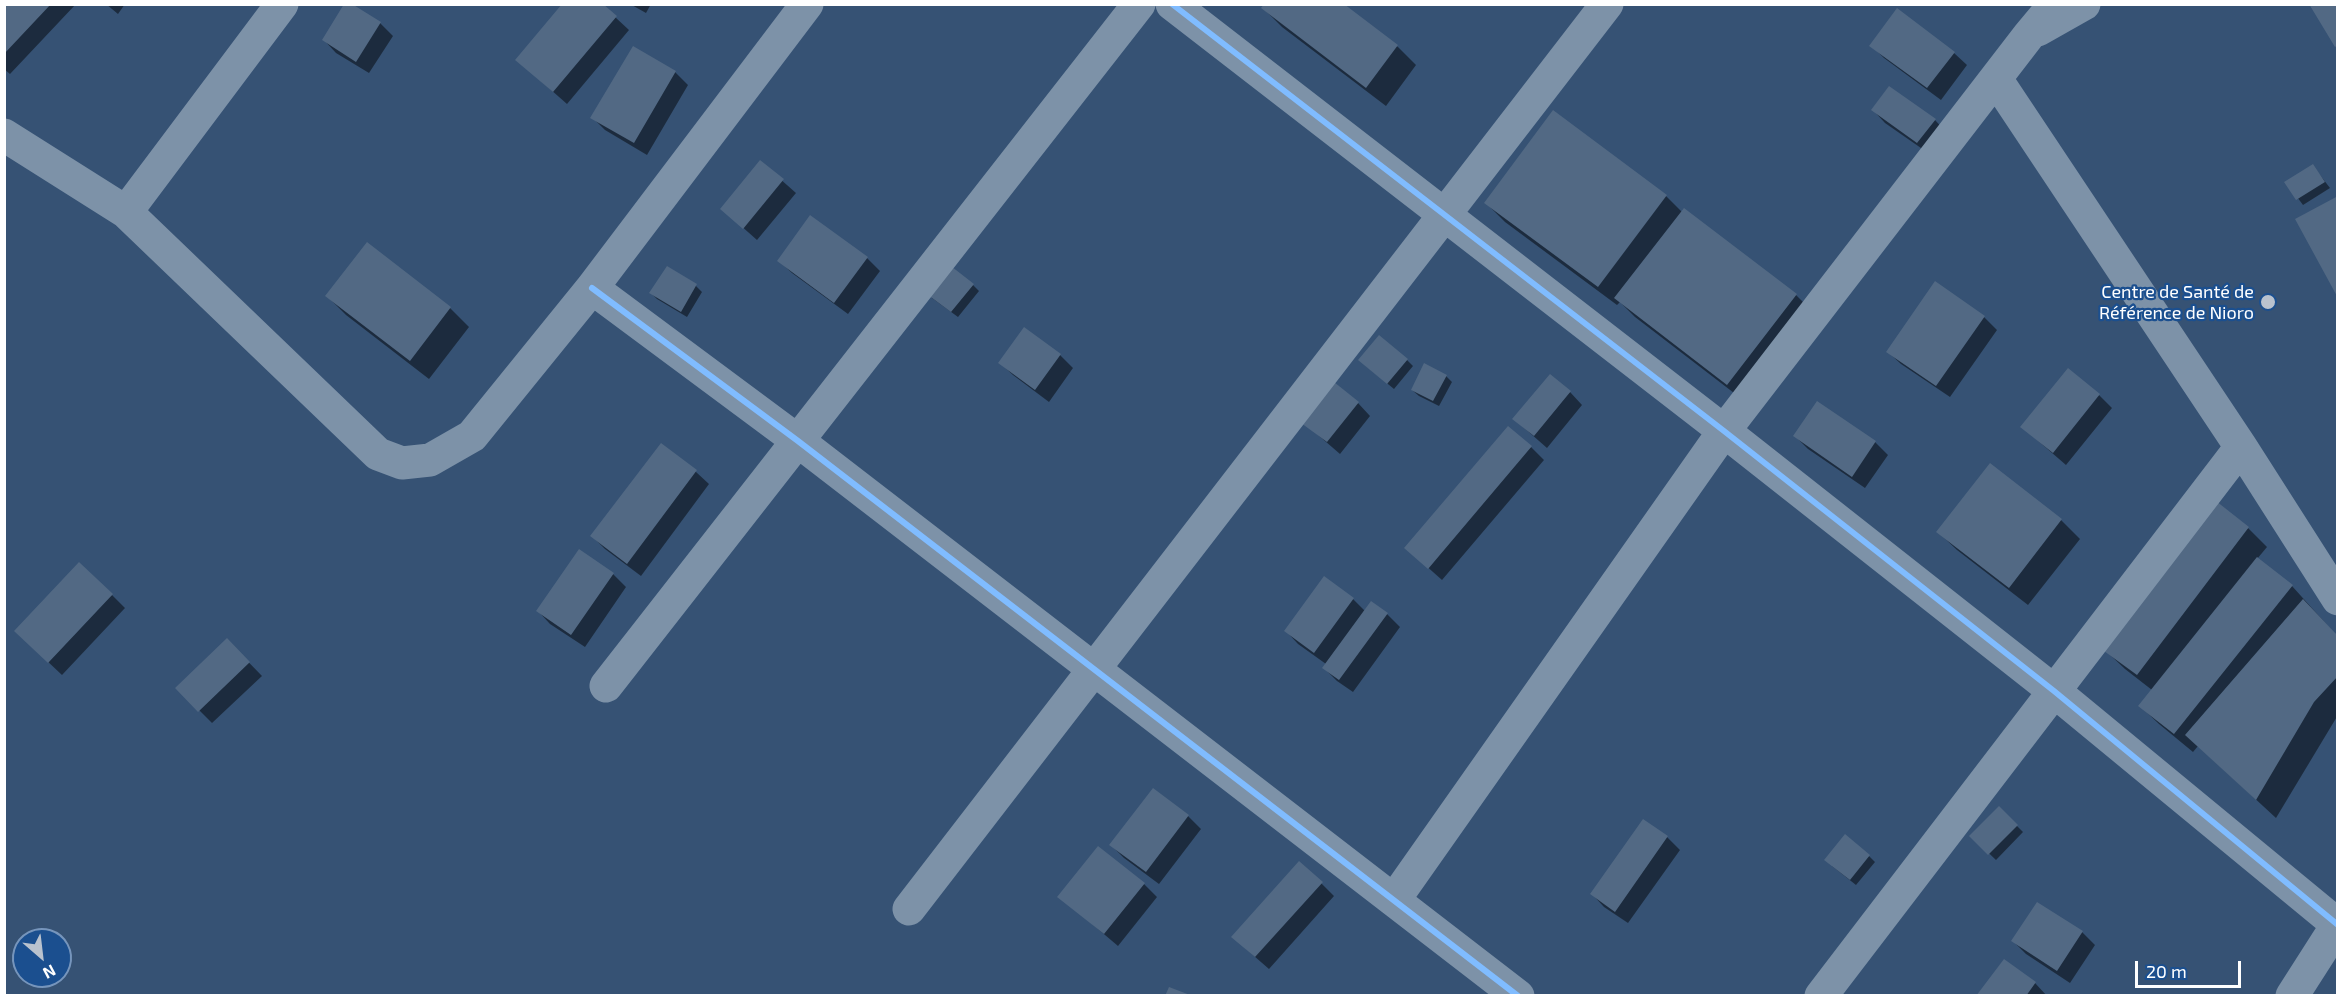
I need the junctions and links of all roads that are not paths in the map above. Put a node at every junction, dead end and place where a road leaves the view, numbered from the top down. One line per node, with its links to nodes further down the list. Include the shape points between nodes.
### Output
1 (282, 4): 11 (street)
2 (807, 4): 13 (street)
3 (1139, 4): 15 (street)
4 (1172, 4): 12 (street)
5 (1607, 4): 12 (street)
6 (2055, 4): 8 (street)
7 (2084, 4): 8 (street)
8 (2029, 35): 9 (street)
9 (1996, 79): 14 (street); 16 (street)
10 (4, 135): 11 (street)
11 (126, 212): 13 (street, via 378,454 402,463 430,460 472,436)
12 (1444, 215): 14 (street); 18 (street)
13 (592, 288): 15 (street)
14 (1724, 431): 20 (street); 21 (street)
15 (798, 441): 18 (street); 19 (street)
16 (2241, 447): 17 (street); 20 (street)
17 (2337, 599)
18 (1094, 669): 21 (street); 22 (street)
19 (606, 686)
20 (2055, 691): 23 (street); 25 (street)
21 (1394, 900): 24 (street)
22 (909, 909)
23 (2337, 924): 26 (street)
24 (1518, 996)
25 (1821, 996)
26 (2292, 996)

